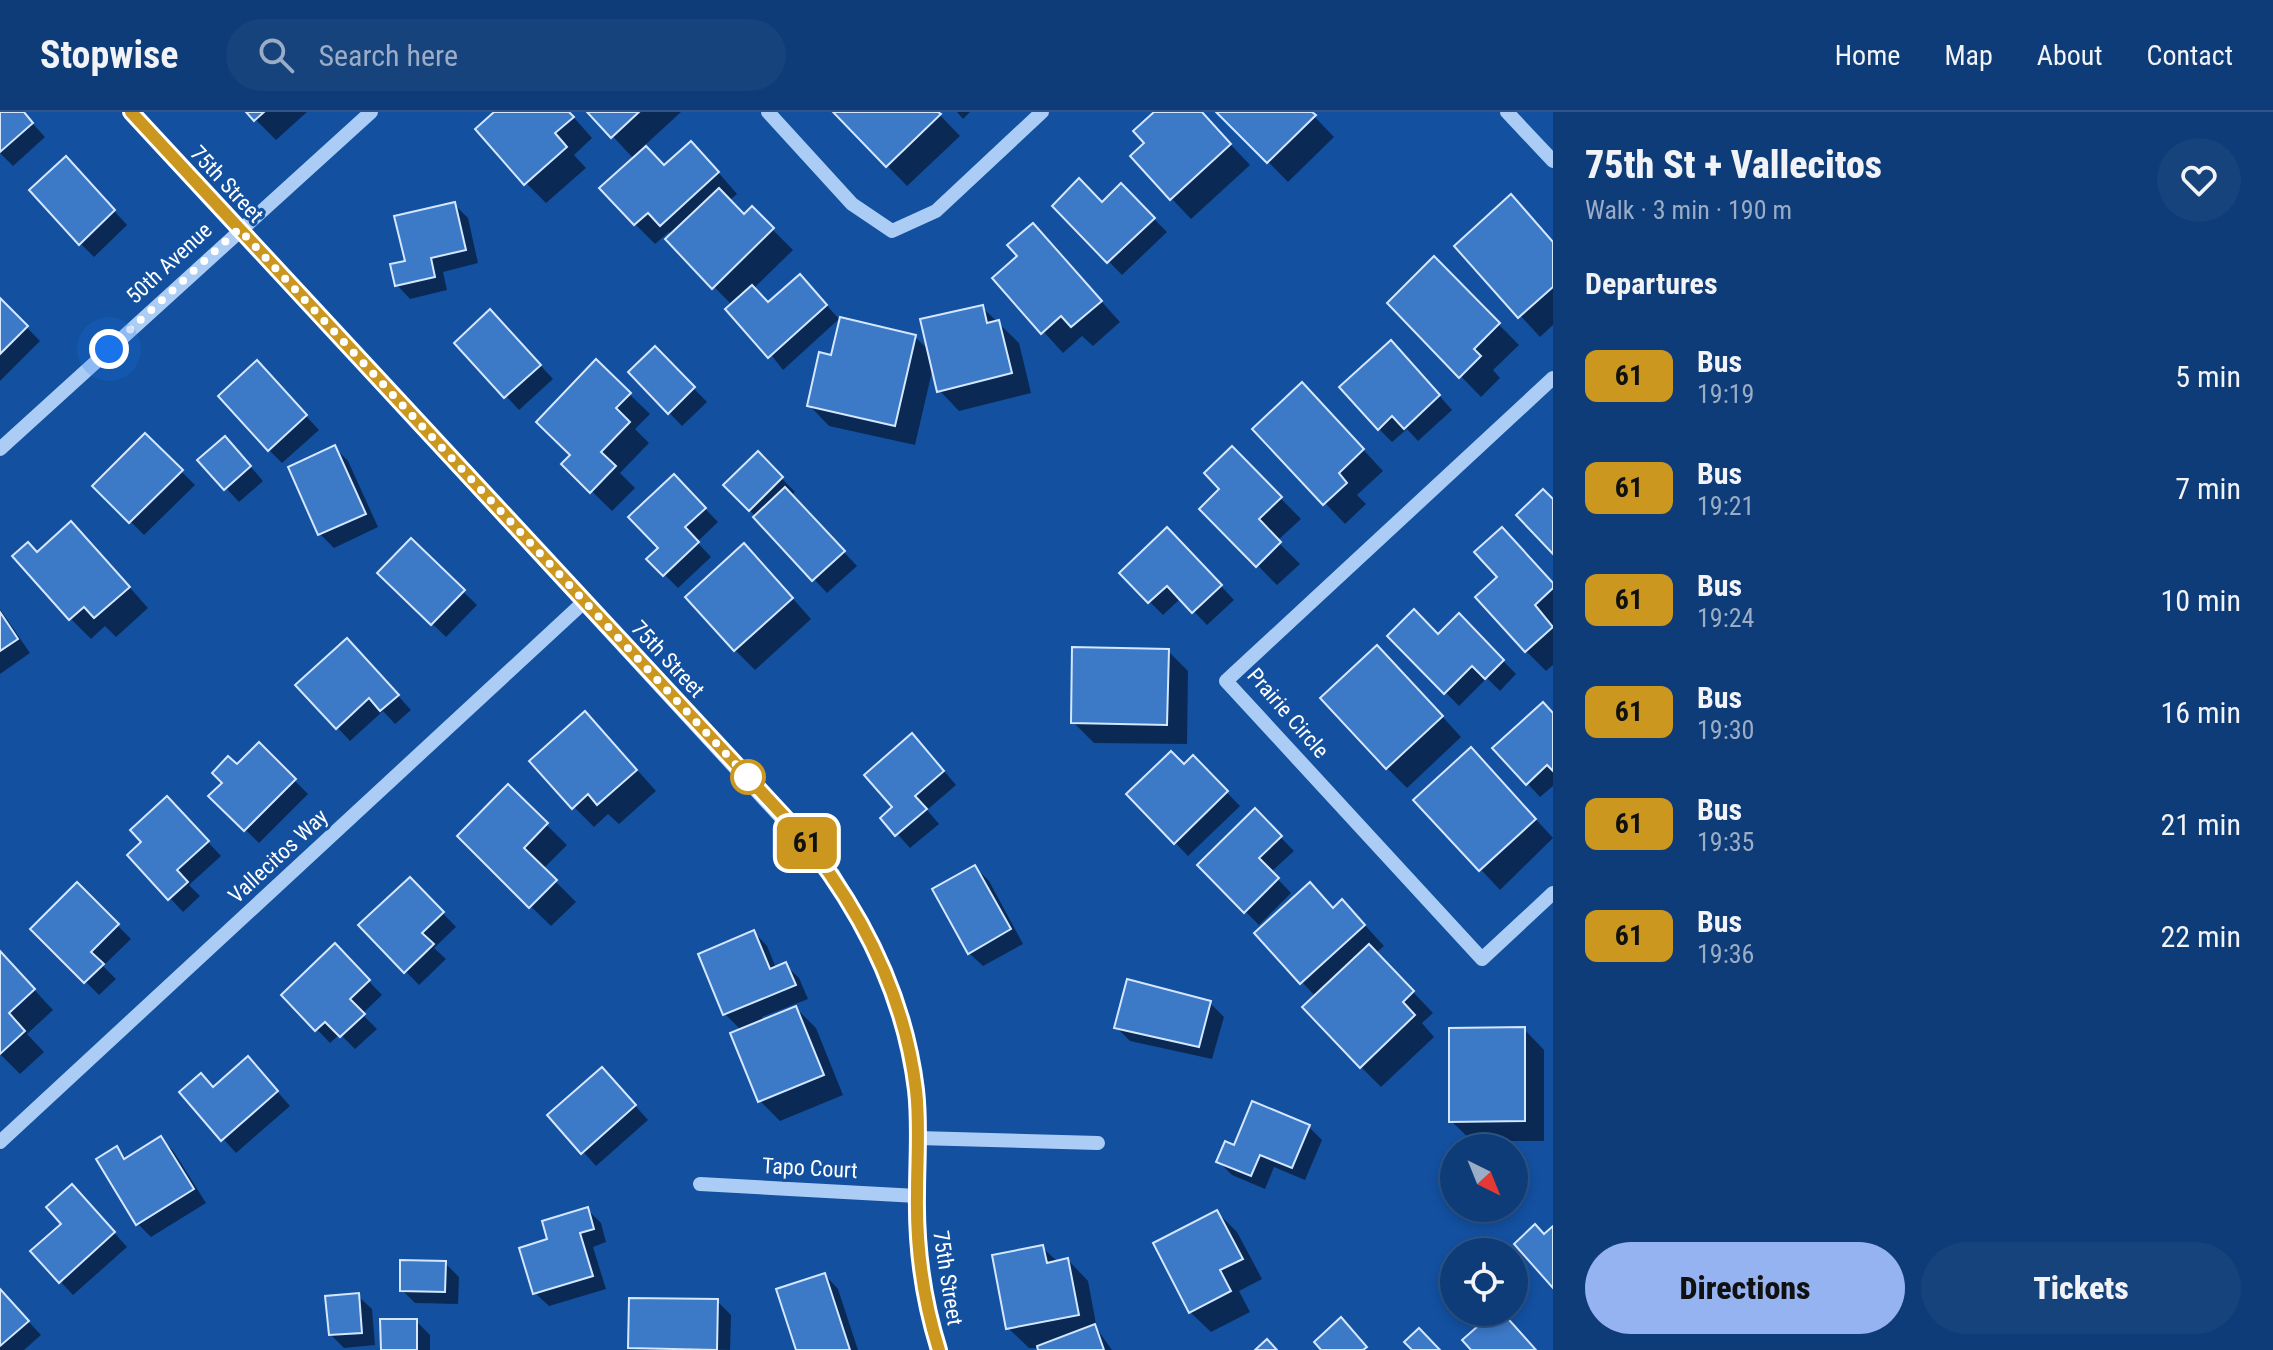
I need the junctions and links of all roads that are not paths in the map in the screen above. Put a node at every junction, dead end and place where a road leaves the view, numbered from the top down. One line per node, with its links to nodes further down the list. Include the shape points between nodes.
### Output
1 (131, 112): 7 (street, 75th Street)
2 (371, 112): 7 (street, 50th Avenue)
3 (768, 112): 4 (street, via 852,204 892,231 936,211)
4 (1042, 112)
5 (1507, 112): 6 (street)
6 (1553, 161)
7 (239, 229): 9 (street, 50th Avenue); 10 (street, 75th Street)
8 (1553, 378): 11 (street, Prairie Circle, via 1226,681 1482,959)
9 (0, 449)
10 (585, 601): 12 (street, 75th Street, via 833,874 863,922 906,1035); 13 (street, Vallecitos Way)
11 (1553, 893)
12 (918, 1138): 14 (street); 16 (street, 75th Street)
13 (0, 1142)
14 (1098, 1143)
15 (700, 1184): 16 (street, Tapo Court)
16 (917, 1196): 17 (street, 75th Street, via 919,1258)
17 (939, 1350)

